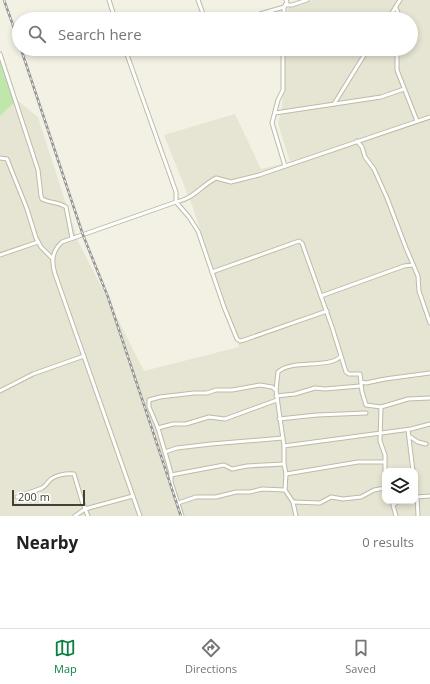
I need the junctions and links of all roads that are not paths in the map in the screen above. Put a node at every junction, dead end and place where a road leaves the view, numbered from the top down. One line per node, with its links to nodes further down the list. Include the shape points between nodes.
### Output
1 (109, 0): 8 (street)
2 (198, 0): 9 (street)
3 (286, 0): 6 (street)
4 (306, 0): 6 (street)
5 (400, 0): 7 (street)
6 (285, 6): 10 (street); 11 (street)
7 (396, 8): 12 (street); 13 (street)
8 (113, 12)
9 (202, 12)
10 (266, 12)
11 (285, 12)
12 (393, 12)
13 (398, 12)
14 (0, 54): 28 (street, via 38,170 42,200 66,207)
15 (128, 56): 27 (street, via 176,192)
16 (282, 56): 21 (street, via 282,90)
17 (364, 56): 20 (street)
18 (397, 56): 19 (street, via 397,70)
19 (404, 89): 20 (street, via 381,97); 23 (street)
20 (334, 104): 21 (street)
21 (275, 113): 26 (street, via 272,123)
22 (430, 117): 23 (street)
23 (417, 121): 24 (street)
24 (357, 141): 26 (street); 32 (street, via 377,175)
25 (0, 158): 29 (street, via 7,159)
26 (285, 166): 27 (street, via 231,182 216,178 192,196)
27 (176, 202): 28 (street); 33 (street, via 195,226)
28 (72, 238): 31 (street, via 58,246)
29 (38, 242): 30 (street); 31 (street)
30 (0, 255)
31 (53, 259): 38 (street, via 55,274)
32 (413, 265): 34 (street); 36 (street)
33 (212, 272): 34 (street, via 299,241 304,245); 35 (street, via 224,307 240,341)
34 (321, 296): 35 (street)
35 (327, 311): 37 (street)
36 (430, 323)
37 (341, 355): 40 (street, via 346,372 360,374); 42 (street, via 336,360 279,370)
38 (84, 356): 41 (street, via 33,374); 67 (street)
39 (430, 372): 40 (street)
40 (361, 384): 43 (street, via 315,388); 46 (street, via 366,405)
41 (1, 389)
42 (276, 390): 43 (street); 50 (street, via 260,385 149,400 149,407)
43 (276, 396): 45 (street)
44 (430, 398): 46 (street, via 408,399)
45 (277, 400): 48 (street); 50 (street, via 225,419 209,417)
46 (381, 408): 52 (street)
47 (366, 413): 48 (street)
48 (279, 420): 54 (street)
49 (430, 425): 51 (street)
50 (158, 428): 57 (street)
51 (408, 430): 52 (street); 53 (street)
52 (380, 433): 56 (street); 58 (street)
53 (409, 436): 55 (street); 61 (street)
54 (283, 438): 56 (street); 57 (street, via 177,448)
55 (426, 444)
56 (284, 446): 59 (street)
57 (165, 452): 63 (street)
58 (385, 462): 60 (street); 62 (street, via 358,462)
59 (284, 464): 62 (street); 63 (street, via 232,469 224,465)
60 (385, 468)
61 (413, 468)
62 (286, 474): 65 (street)
63 (171, 475): 71 (street, via 170,481)
64 (382, 489): 70 (street, via 361,497 331,497 320,503)
65 (285, 490): 70 (street); 71 (street, via 262,489 216,497 201,496)
66 (17, 496): 74 (street, via 45,487 55,477 71,474 76,476)
67 (133, 496): 74 (street); 77 (street)
68 (430, 496): 69 (street)
69 (418, 497)
70 (293, 502): 79 (street)
71 (178, 503): 78 (street)
72 (417, 504): 81 (street)
73 (393, 505): 80 (street)
74 (86, 509): 75 (street); 76 (street)
75 (75, 516)
76 (88, 516)
77 (140, 516)
78 (182, 516)
79 (296, 516)
80 (396, 516)
81 (418, 516)

